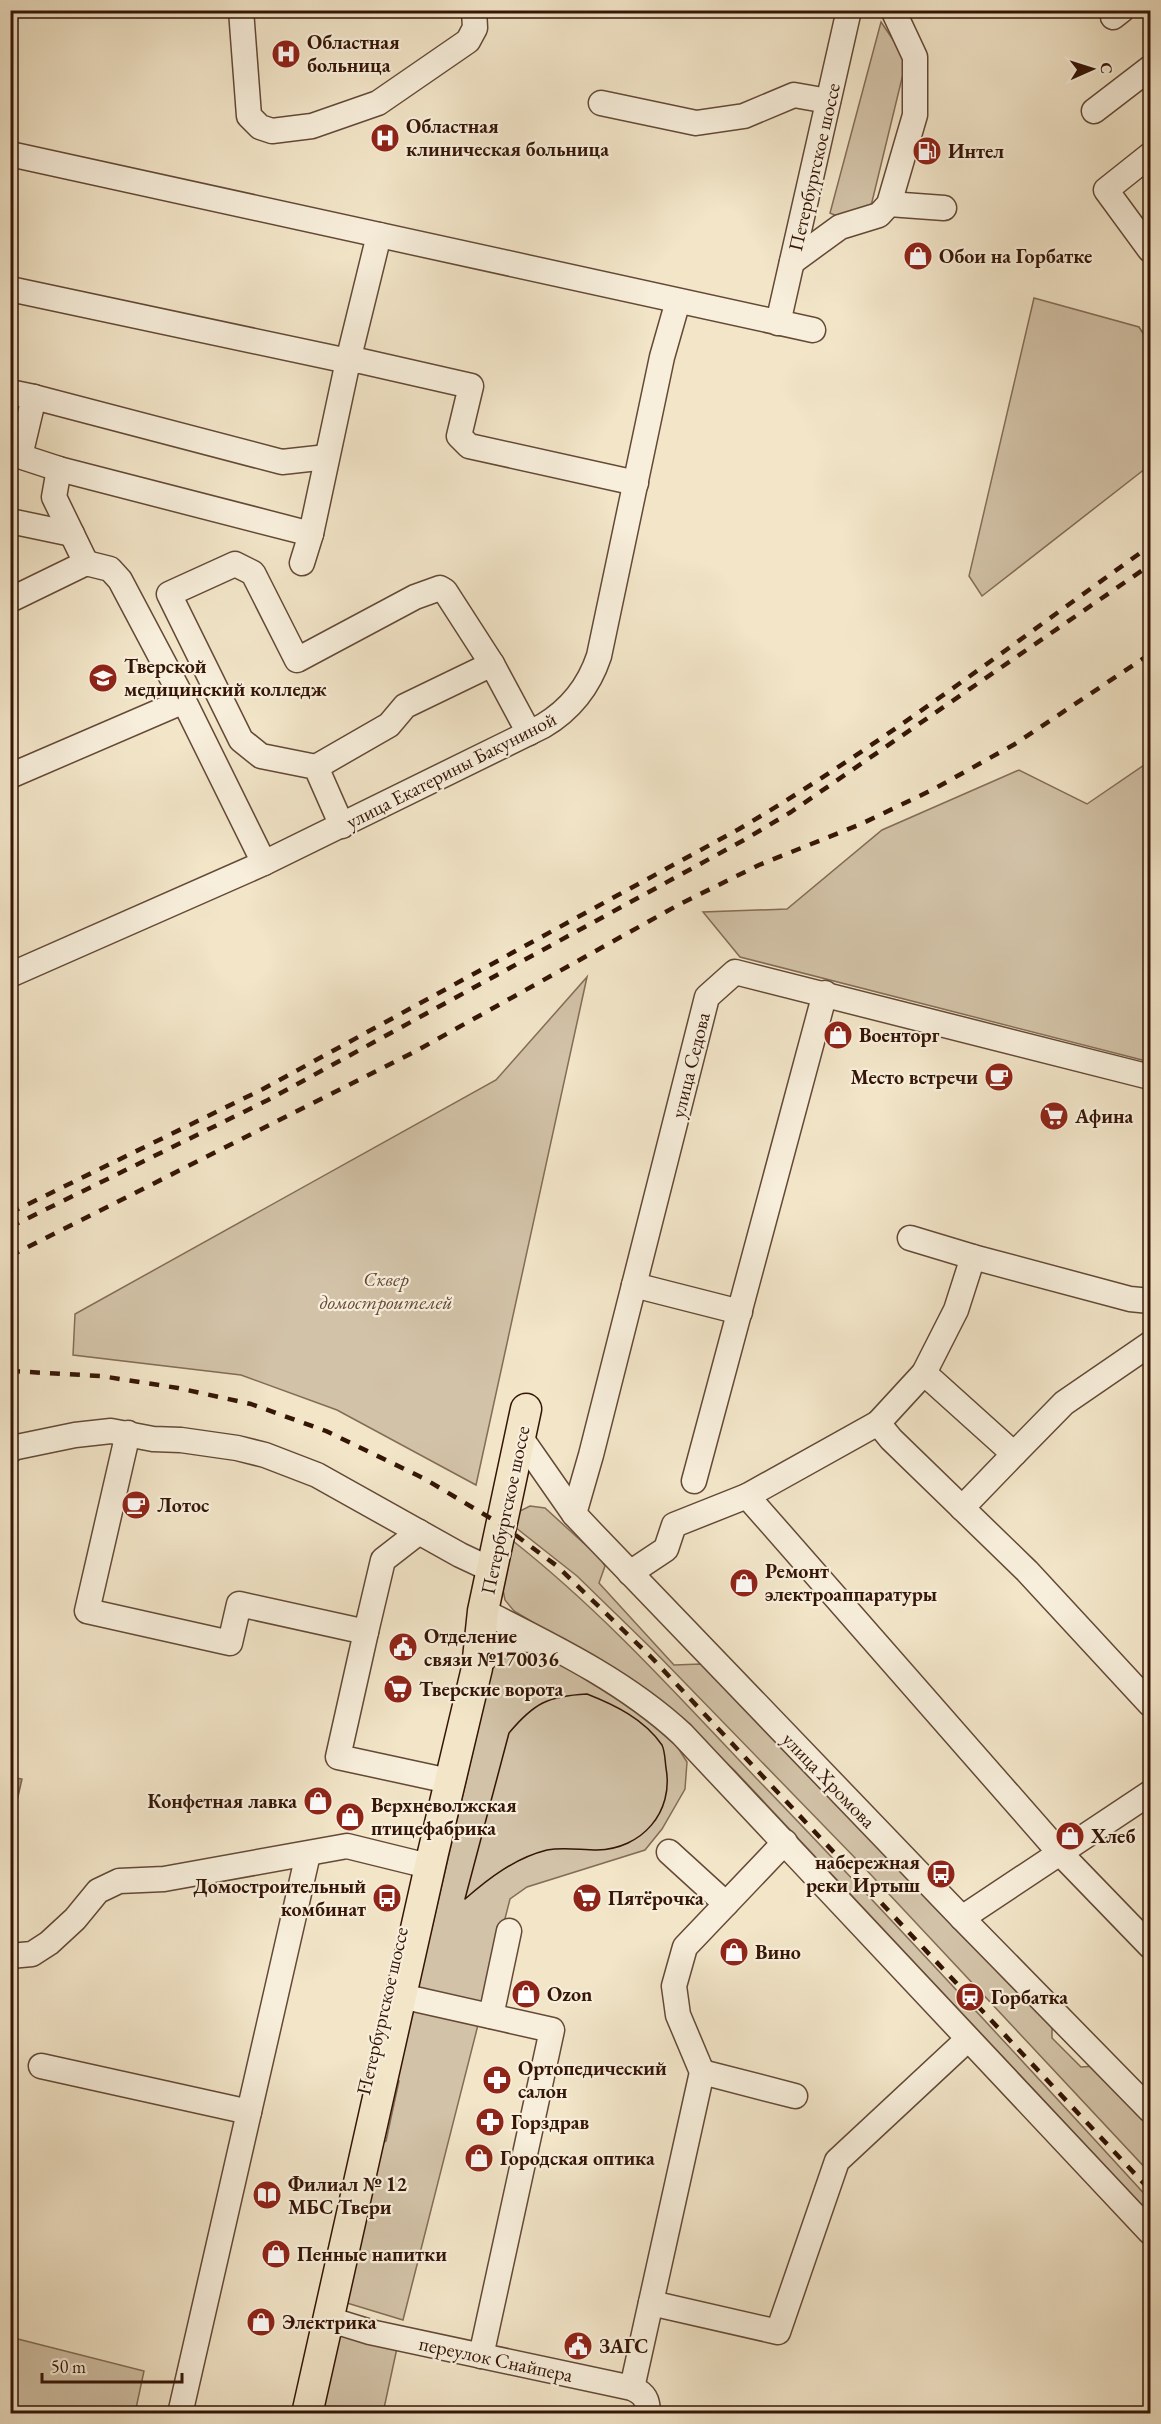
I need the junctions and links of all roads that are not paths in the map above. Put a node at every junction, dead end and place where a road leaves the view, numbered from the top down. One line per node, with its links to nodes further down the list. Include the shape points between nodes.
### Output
1 (241, 10): 2 (street, via 249,116 260,127 272,131 312,126 378,102 468,41 474,28)
2 (474, 10)
3 (849, 10): 6 (street, Петербургское шоссе)
4 (893, 10): 11 (street, via 915,57 915,115)
5 (1150, 68): 8 (street)
6 (828, 101): 7 (street, via 794,95 744,116 696,123); 15 (street, Петербургское шоссе)
7 (601, 104)
8 (1094, 111)
9 (10, 154): 13 (street)
10 (1150, 155): 14 (street, via 1106,190)
11 (889, 204): 12 (street); 15 (street, via 879,215 840,227)
12 (944, 208)
13 (379, 235): 17 (street); 20 (street)
14 (1147, 241)
15 (792, 262): 18 (street, Петербургское шоссе)
16 (10, 289): 20 (street)
17 (678, 301): 18 (street); 26 (street, улица Екатерины Бакуниной)
18 (778, 323): 19 (street)
19 (813, 330)
20 (348, 362): 24 (street); 26 (street, via 361,361 471,386 459,436 469,446)
21 (10, 392): 22 (street)
22 (34, 398): 23 (street); 24 (street, via 282,462)
23 (15, 455): 25 (street)
24 (327, 457): 29 (street)
25 (59, 469): 28 (street, via 54,497); 29 (street)
26 (636, 483): 35 (street, улица Екатерины Бакуниной, via 593,673 565,710)
27 (10, 521): 28 (street)
28 (72, 534): 30 (street)
29 (311, 534): 31 (street)
30 (86, 563): 32 (street); 34 (street, via 110,569 120,580)
31 (302, 563)
32 (10, 600)
33 (492, 664): 35 (street); 36 (street, via 405,706 389,725); 36 (street, via 440,588 415,597 297,660 253,573 235,564 169,594 242,740 261,756)
34 (184, 701): 37 (street); 39 (street)
35 (529, 733): 38 (street, улица Екатерины Бакуниной)
36 (316, 767): 38 (street)
37 (10, 776)
38 (342, 826): 39 (street, улица Екатерины Бакуниной)
39 (264, 863): 40 (street, улица Екатерины Бакуниной)
40 (10, 975)
41 (825, 993): 42 (street, улица Седова); 45 (street, улица Седова, via 735,972 707,997); 47 (street)
42 (1150, 1077)
43 (910, 1238): 44 (street)
44 (973, 1257): 46 (street); 49 (street, via 956,1310)
45 (634, 1284): 47 (street); 58 (street, улица Седова)
46 (1150, 1301)
47 (740, 1312): 55 (street)
48 (1150, 1344): 54 (street, via 1064,1403)
49 (924, 1373): 50 (street); 54 (street)
50 (878, 1423): 56 (street); 57 (street)
51 (524, 1424): 58 (street, улица Хромова); 60 (main road, Петербургское шоссе)
52 (128, 1433): 53 (street, via 75,1435); 59 (street, via 237,1448 282,1461 326,1479); 63 (street, via 87,1611 230,1643 238,1604)
53 (10, 1451)
54 (1014, 1454): 57 (street)
55 (694, 1481)
56 (747, 1496): 61 (street, via 674,1525 666,1549); 71 (street)
57 (962, 1508): 66 (street, via 1027,1571)
58 (574, 1514): 61 (street, улица Хромова)
59 (419, 1532): 60 (street); 63 (street, via 383,1560)
60 (492, 1570): 62 (main road, Петербургское шоссе)
61 (630, 1573): 75 (street, улица Хромова)
62 (483, 1611): 64 (street); 65 (main road, Петербургское шоссе); 67 (main road, Петербургское шоссе, via 460,1666)
63 (366, 1632): 67 (street, via 338,1756)
64 (546, 1643): 65 (street, via 527,1639 507,1642 487,1655); 69 (street, via 665,1718)
65 (477, 1668): 73 (main road, Петербургское шоссе)
66 (1150, 1704)
67 (435, 1778): 73 (main road, Петербургское шоссе)
68 (1150, 1793): 71 (street)
69 (785, 1842): 74 (street); 81 (street)
70 (669, 1852): 74 (street)
71 (1060, 1853): 75 (street); 77 (street)
72 (308, 1854): 73 (street, via 347,1846); 78 (street, via 164,1880 119,1881 98,1891 49,1943 32,1954); 86 (street)
73 (423, 1865): 79 (main road, Петербургское шоссе); 89 (main road, Петербургское шоссе)
74 (726, 1904): 83 (street, via 685,1947 674,1986 678,2015)
75 (962, 1918): 85 (street, улица Хромова)
76 (509, 1931): 80 (street)
77 (1148, 1938)
78 (11, 1959)
79 (401, 1996): 80 (street); 89 (main road, Петербургское шоссе)
80 (491, 2016): 90 (street, via 552,2030)
81 (968, 2039): 87 (street); 88 (street, via 837,2161 778,2332)
82 (41, 2066): 86 (street)
83 (702, 2072): 84 (street); 88 (street)
84 (795, 2096)
85 (1150, 2110)
86 (249, 2112): 92 (street)
87 (1150, 2232)
88 (651, 2303): 91 (street)
89 (320, 2317): 90 (street, переулок Снайпера, via 370,2332); 93 (main road, Петербургское шоссе); 94 (main road, Петербургское шоссе)
90 (481, 2355): 91 (street, переулок Снайпера)
91 (632, 2388): 95 (street, via 648,2402)
92 (180, 2414)
93 (290, 2414)
94 (307, 2414)
95 (648, 2414)

